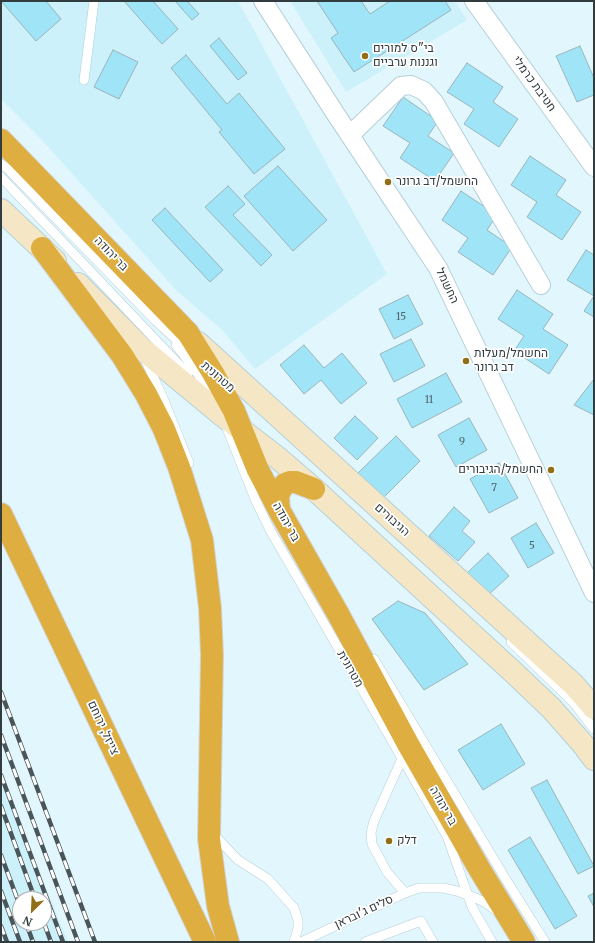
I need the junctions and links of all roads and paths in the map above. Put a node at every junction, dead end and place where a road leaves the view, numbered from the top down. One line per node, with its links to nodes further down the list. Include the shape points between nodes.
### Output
1 (94, 1): 4 (lane)
2 (263, 1): 5 (street, החשמל)
3 (474, 1): 8 (street, חטיבת כרמלי)
4 (84, 80)
5 (350, 135): 13 (street, via 400,86 411,85 424,91 434,102); 31 (street, החשמל, via 438,268)
6 (1, 140): 15 (highway, בר יהודה)
7 (1, 164): 14 (lane, מטרונית)
8 (594, 167)
9 (1, 177): 12 (lane, מטרונית)
10 (1, 210): 11 (street)
11 (42, 248): 16 (street); 29 (highway, via 122,354 164,429 202,540)
12 (98, 278): 16 (lane, מטרונית, via 116,303); 19 (lane, מטרונית, via 176,361)
13 (541, 285)
14 (156, 321): 17 (lane, מטרונית); 19 (lane, מטרונית)
15 (188, 333): 17 (highway, בר יהודה); 36 (street, הגיבורים, via 574,685)
16 (140, 347): 20 (street); 23 (lane, מטרונית, via 164,398)
17 (213, 373): 18 (lane, מטרונית); 20 (highway, בר יהודה)
18 (230, 388)
19 (212, 395): 20 (lane, מטרונית)
20 (237, 420): 24 (street, via 278,458); 25 (highway, בר יהודה, via 258,470); 39 (lane, מטרונית, via 244,472 270,530)
21 (288, 438): 28 (lane)
22 (296, 461): 24 (lane)
23 (191, 471)
24 (322, 490): 25 (highway, via 296,482 285,484 278,496); 40 (street, via 551,708)
25 (279, 510): 32 (highway, בר יהודה)
26 (1, 514): 48 (highway, צייזל, ירוחם)
27 (204, 516): 29 (lane, via 208,540)
28 (428, 565)
29 (206, 573): 41 (highway, via 212,655)
30 (440, 592): 38 (lane, via 526,673)
31 (594, 593)
32 (337, 612): 34 (lane); 39 (highway, בר יהודה)
33 (504, 635): 37 (lane, via 573,702)
34 (363, 641)
35 (371, 654): 42 (lane)
36 (594, 708)
37 (594, 729)
38 (594, 744)
39 (406, 752): 44 (highway, בר יהודה); 45 (lane, via 374,821 371,833 372,844 387,872); 46 (lane, מטרונית, via 447,836)
40 (594, 759)
41 (210, 795): 43 (lane, via 216,815); 49 (highway, via 209,840 212,871)
42 (475, 828): 44 (lane); 56 (lane)
43 (218, 839): 50 (lane, via 225,899); 51 (lane, via 238,860 268,879 294,908 298,920)
44 (480, 870): 47 (highway, בר יהודה)
45 (405, 892): 46 (lane, סלים ג'ובראן, via 432,887); 52 (lane, סלים ג'ובראן)
46 (468, 895): 47 (lane, סלים ג'ובראן, via 486,903); 55 (lane, מטרונית)
47 (519, 933)
48 (205, 942)
49 (228, 942)
50 (237, 942)
51 (294, 942)
52 (301, 942)
53 (365, 942): 54 (lane, via 421,921)
54 (433, 942)
55 (492, 942)
56 (545, 942)

